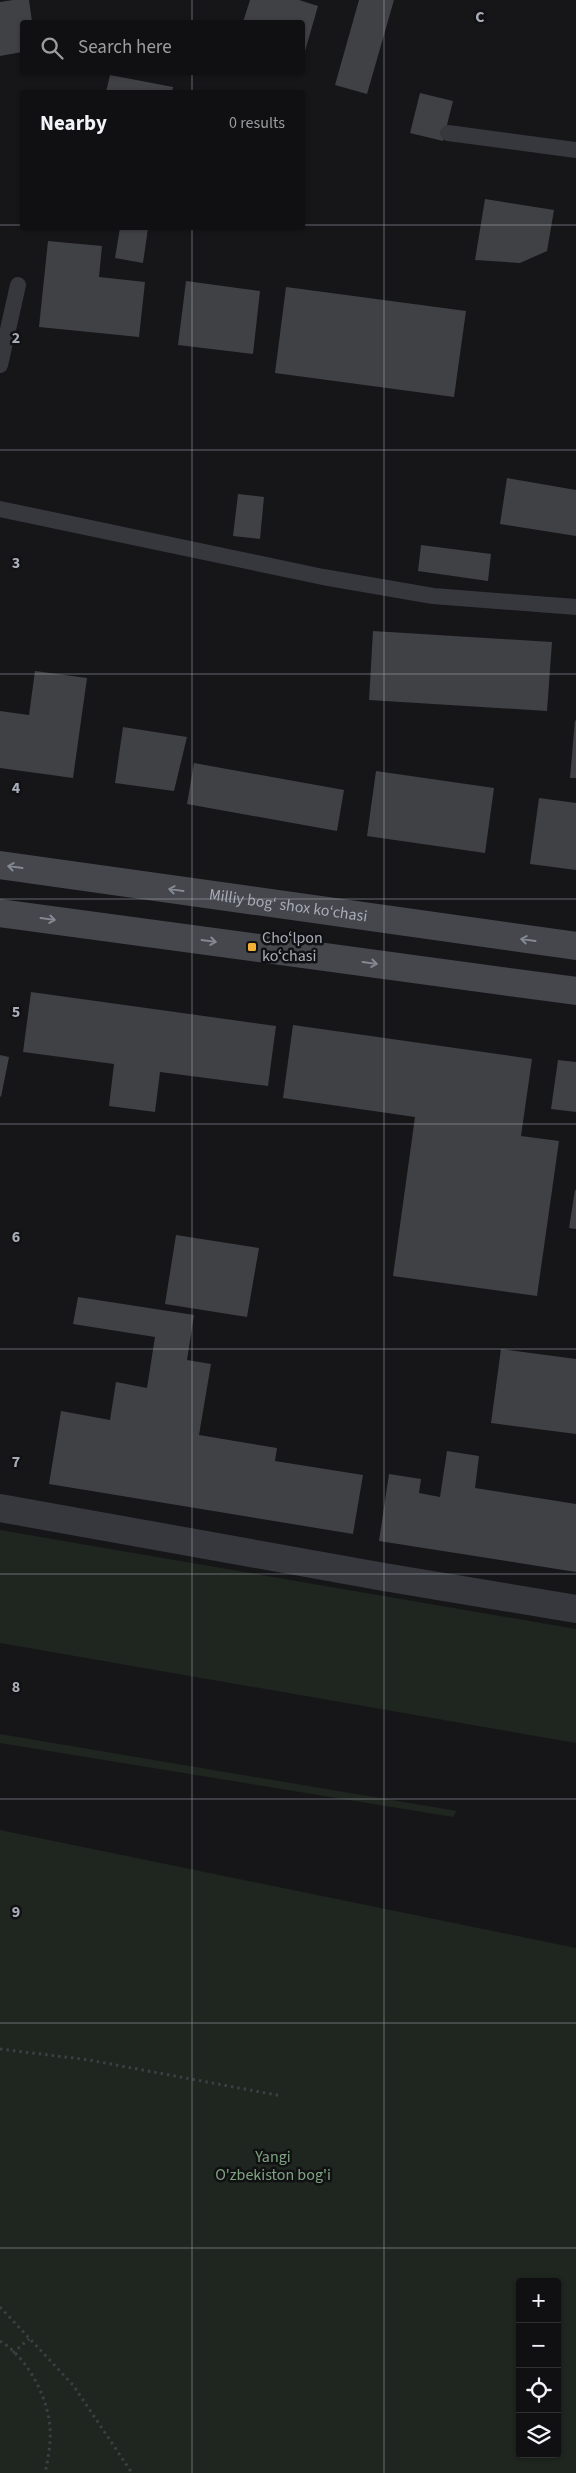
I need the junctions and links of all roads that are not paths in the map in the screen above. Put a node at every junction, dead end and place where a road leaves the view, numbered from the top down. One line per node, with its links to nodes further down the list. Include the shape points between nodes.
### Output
1 (448, 133): 2 (lane)
2 (576, 150)
3 (18, 285): 4 (lane)
4 (0, 366)
5 (0, 509): 6 (lane, via 433,596)
6 (576, 607)
7 (0, 865): 9 (main road, Milliy bog‘ shox ko‘chasi, one-way to 7)
8 (0, 913): 10 (main road, one-way to 10)
9 (576, 946)
10 (576, 991)
11 (0, 1508): 12 (street)
12 (576, 1609)

